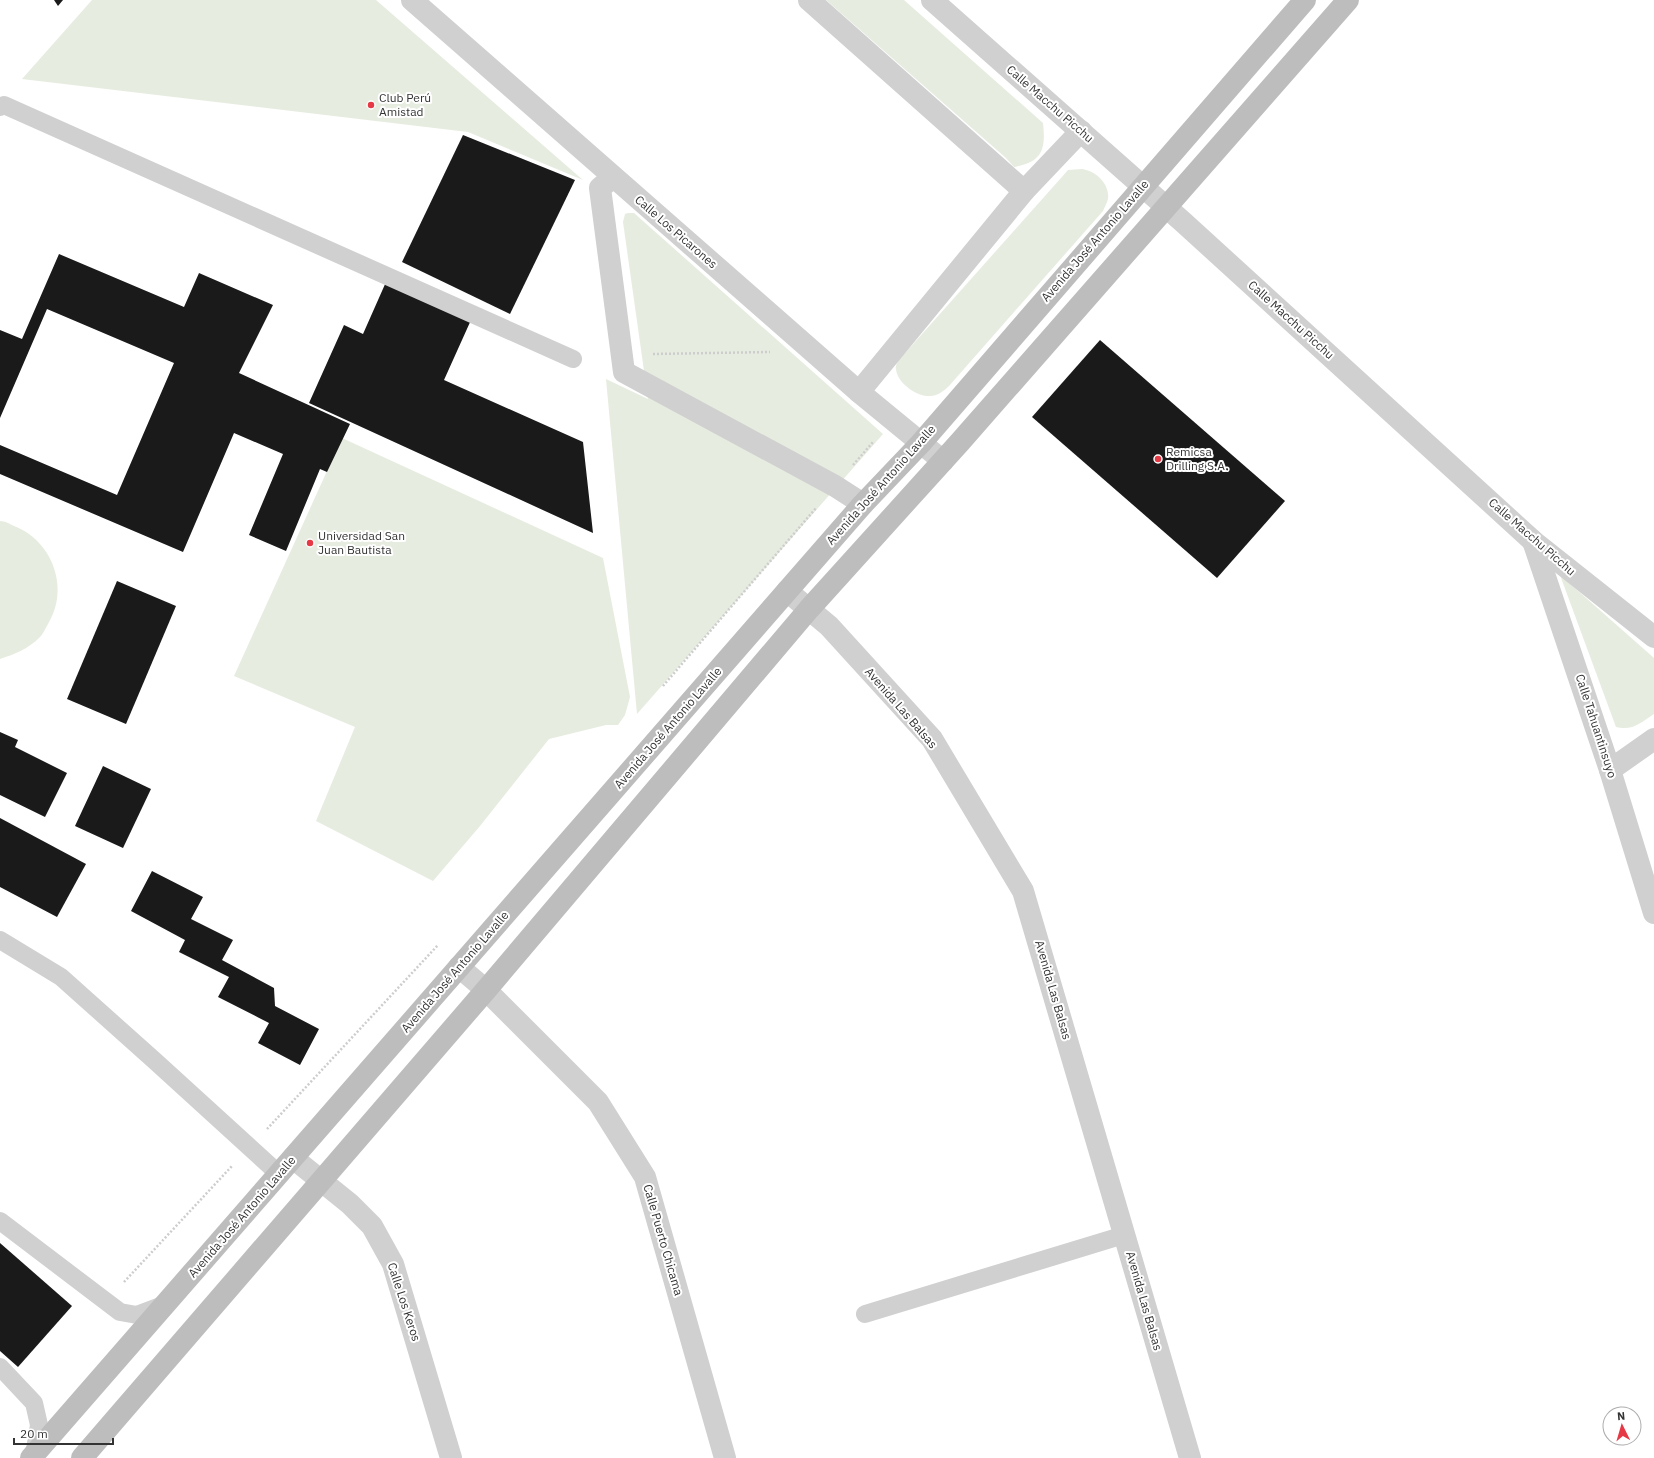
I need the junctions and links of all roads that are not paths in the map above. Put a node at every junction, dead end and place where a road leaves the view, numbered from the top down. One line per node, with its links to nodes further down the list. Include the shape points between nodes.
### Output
1 (412, 0): 8 (street, Calle Los Picarones)
2 (809, 0): 10 (street)
3 (932, 0): 7 (street, Calle Macchu Picchu)
4 (1305, 0): 9 (main road, Avenida José Antonio Lavalle)
5 (1348, 0): 11 (main road)
6 (0, 107): 12 (lane, via 4,105 11,108)
7 (1081, 132): 9 (street, Calle Macchu Picchu); 10 (street)
8 (613, 177): 13 (street, Calle Los Picarones); 16 (street, via 600,188 624,372 835,486)
9 (1142, 186): 11 (street, Calle Macchu Picchu); 14 (main road, Avenida José Antonio Lavalle)
10 (1024, 191): 13 (street)
11 (1167, 207): 15 (main road); 17 (street, Calle Macchu Picchu)
12 (573, 359)
13 (859, 392): 14 (street, Calle Los Picarones)
14 (921, 443): 15 (street, Calle Los Picarones); 16 (main road, Avenida José Antonio Lavalle)
15 (943, 461): 19 (main road)
16 (863, 504): 18 (main road, Avenida José Antonio Lavalle)
17 (1533, 541): 20 (street, Calle Macchu Picchu); 22 (street, Calle Tahuantinsuyo)
18 (788, 591): 19 (street, Avenida Las Balsas); 25 (main road, Avenida José Antonio Lavalle)
19 (809, 609): 26 (main road); 31 (street, Avenida Las Balsas, via 829,626 932,739 1024,891)
20 (1654, 637)
21 (1654, 739): 22 (street)
22 (1610, 770): 23 (street, Calle Tahuantinsuyo)
23 (1654, 913)
24 (0, 940): 28 (lane, via 61,977)
25 (459, 967): 26 (street, Calle Puerto Chicama); 27 (main road, Avenida José Antonio Lavalle)
26 (486, 990): 29 (main road); 38 (street, Calle Puerto Chicama, via 598,1102 645,1177)
27 (294, 1158): 28 (main road, Avenida José Antonio Lavalle); 29 (street, Calle Los Keros)
28 (279, 1174): 32 (main road, Avenida José Antonio Lavalle)
29 (322, 1181): 36 (main road); 37 (street, Calle Los Keros, via 372,1226 393,1264)
30 (0, 1221): 32 (lane, via 120,1312 137,1315)
31 (1124, 1234): 33 (lane); 39 (street, Avenida Las Balsas)
32 (166, 1304): 35 (main road, Avenida José Antonio Lavalle)
33 (865, 1314)
34 (0, 1367): 35 (lane, via 34,1403 39,1426)
35 (33, 1457)
36 (82, 1458)
37 (451, 1458)
38 (725, 1458)
39 (1190, 1458)

